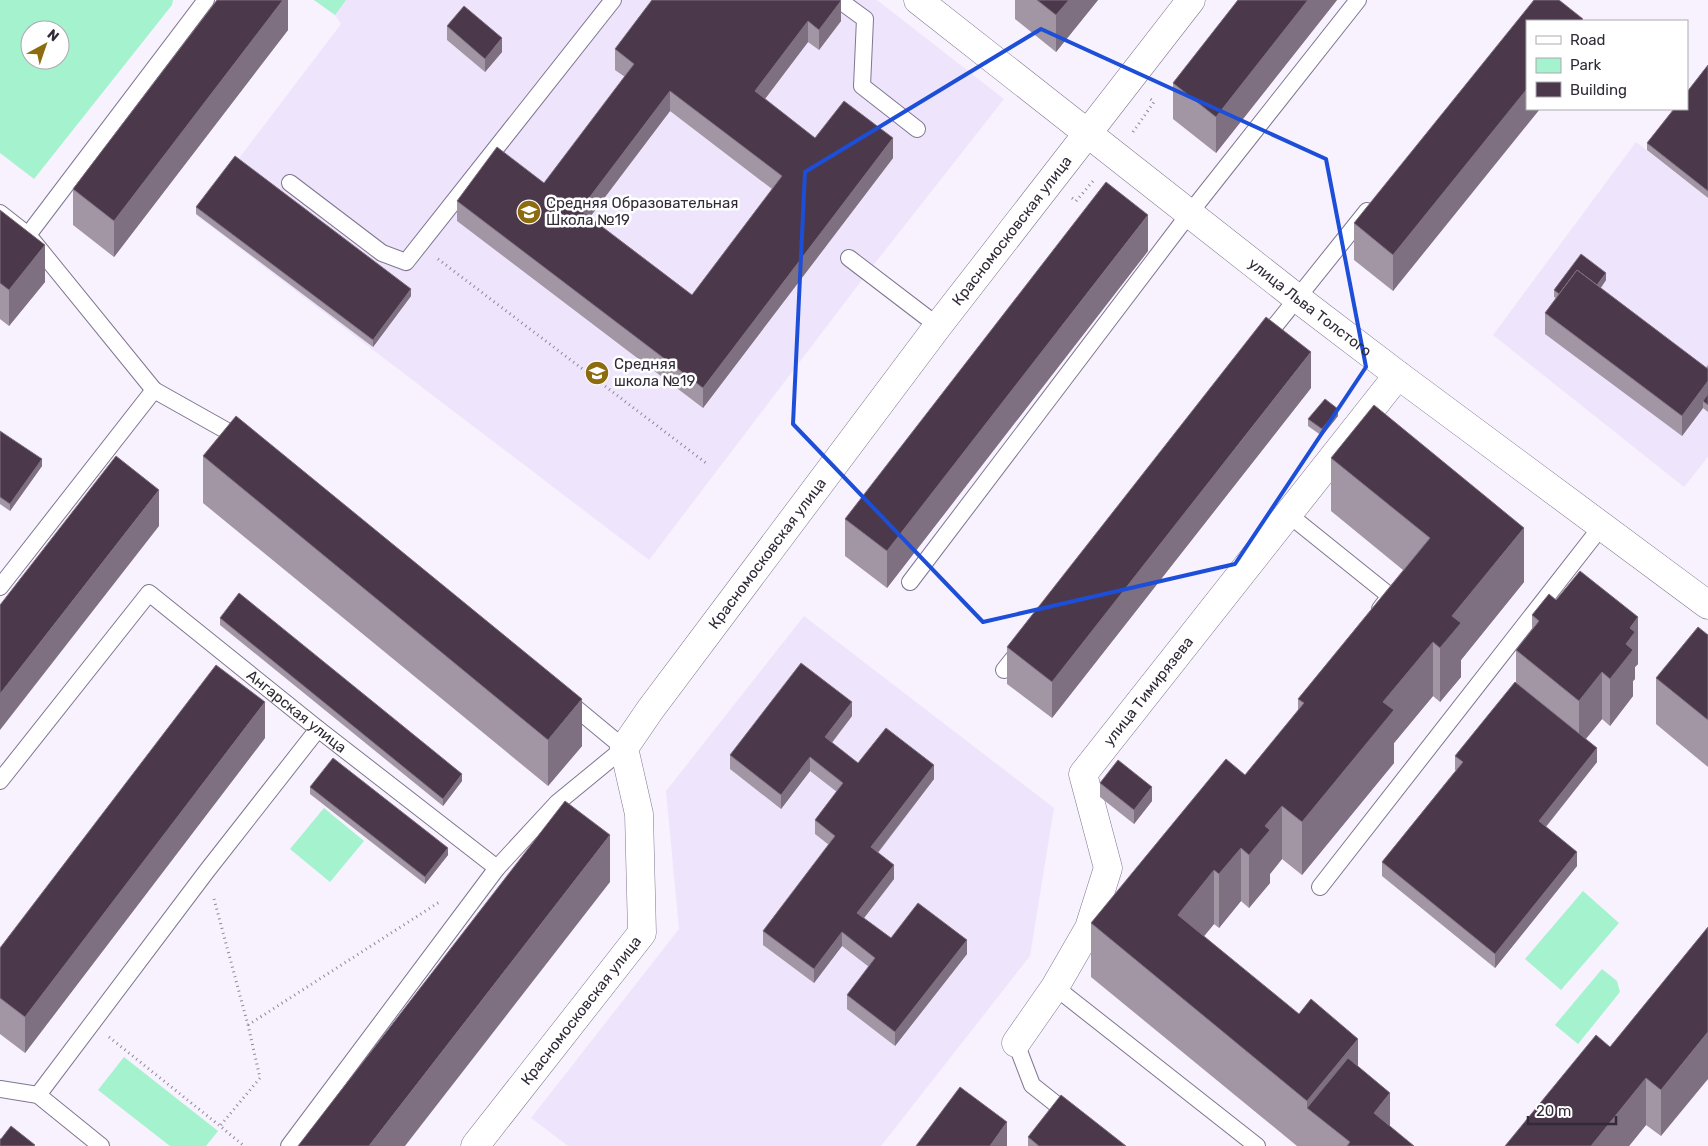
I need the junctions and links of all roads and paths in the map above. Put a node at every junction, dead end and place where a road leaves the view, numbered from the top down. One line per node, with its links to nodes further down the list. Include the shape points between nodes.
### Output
1 (206, 0): 15 (lane)
2 (614, 0): 16 (lane)
3 (839, 0): 8 (lane, via 865,19 862,86)
4 (918, 0): 9 (street, улица Льва Толстого)
5 (1191, 0): 9 (street, Красномосковская улица)
6 (1358, 0): 14 (lane)
7 (1148, 97): 10 (path, via 1154,102)
8 (917, 129)
9 (1087, 132): 14 (street, улица Льва Толстого); 19 (street, Красномосковская улица)
10 (1132, 132)
11 (290, 184): 16 (lane, via 382,253 406,262)
12 (1377, 198): 18 (lane)
13 (0, 213): 15 (lane)
14 (1189, 214): 18 (street, улица Льва Толстого); 27 (lane)
15 (28, 235): 22 (lane)
16 (420, 245): 24 (path)
17 (849, 258): 19 (lane)
18 (1297, 298): 20 (lane); 21 (street, улица Льва Толстого)
19 (938, 326): 35 (street, Красномосковская улица)
20 (1255, 352)
21 (1398, 375): 25 (street, улица Тимирязева); 26 (street, улица Льва Толстого)
22 (154, 390): 23 (lane); 28 (lane)
23 (253, 446)
24 (706, 463)
25 (1288, 514): 30 (lane, via 1390,596); 41 (street, улица Тимирязева, via 1083,774 1108,868 1090,928)
26 (1601, 527): 29 (street, улица Льва Толстого); 39 (lane)
27 (910, 582)
28 (0, 587)
29 (1708, 605)
30 (1372, 620)
31 (1028, 639): 32 (lane)
32 (1004, 670)
33 (555, 691): 35 (lane)
34 (318, 729): 36 (lane, Ангарская улица, via 149,593); 37 (lane, Ангарская улица); 38 (lane)
35 (624, 748): 37 (lane, via 557,803); 52 (street, Красномосковская улица, via 639,814 642,932)
36 (0, 781)
37 (497, 868): 40 (lane)
38 (206, 872): 42 (lane); 43 (path)
39 (1320, 887)
40 (467, 908): 43 (path, via 444,900); 51 (lane)
41 (1055, 987): 44 (street, улица Тимирязева); 53 (lane)
42 (92, 1025): 46 (lane); 47 (path)
43 (248, 1025): 47 (path, via 260,1078)
44 (1016, 1043): 48 (lane, via 1032,1085)
45 (0, 1089): 46 (lane)
46 (38, 1095): 49 (lane)
47 (220, 1126): 50 (path)
48 (1087, 1128)
49 (101, 1146)
50 (244, 1146)
51 (289, 1146)
52 (475, 1146)
53 (1257, 1146)

